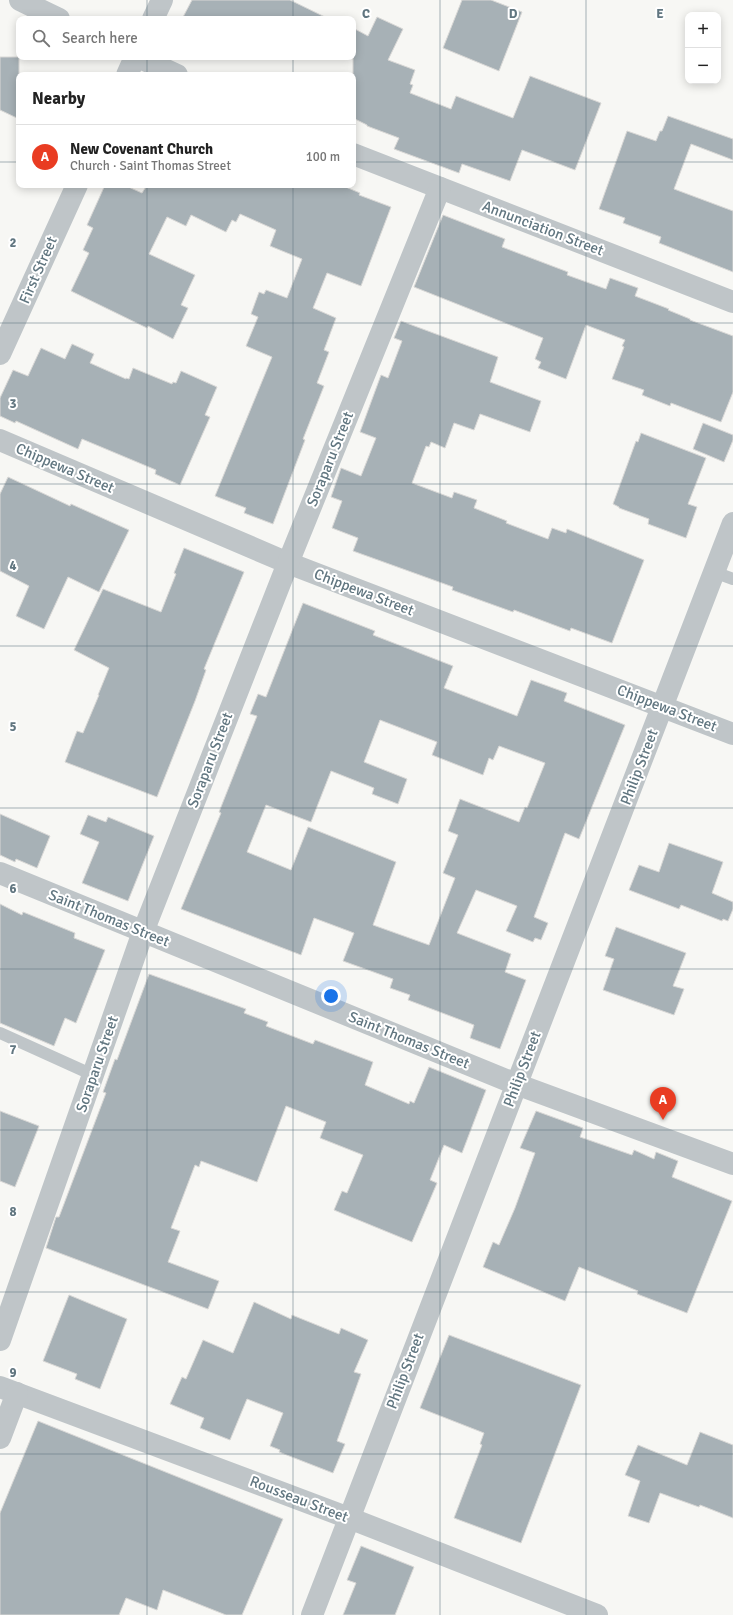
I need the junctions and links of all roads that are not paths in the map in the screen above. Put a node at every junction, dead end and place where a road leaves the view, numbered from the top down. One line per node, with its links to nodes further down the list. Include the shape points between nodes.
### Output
1 (20, 0): 3 (street)
2 (162, 0): 4 (street)
3 (53, 16)
4 (154, 16)
5 (134, 60): 7 (street)
6 (144, 60): 8 (street)
7 (128, 72)
8 (170, 72)
9 (356, 155): 11 (street, Annunciation Street)
10 (76, 188): 13 (street, First Street)
11 (440, 188): 12 (street, Annunciation Street); 16 (street, Soraparu Street)
12 (733, 302)
13 (0, 354)
14 (0, 440): 16 (street, Chippewa Street)
15 (733, 523): 17 (street, Philip Street)
16 (288, 563): 18 (street, Chippewa Street); 21 (street, Soraparu Street)
17 (724, 575): 18 (street, Philip Street)
18 (662, 706): 19 (street, Chippewa Street); 24 (street, Philip Street)
19 (733, 734)
20 (0, 873): 21 (street, Saint Thomas Street)
21 (143, 932): 23 (street, Soraparu Street); 24 (street, Saint Thomas Street)
22 (0, 1033): 23 (lane)
23 (93, 1074): 26 (street, Soraparu Street)
24 (516, 1084): 25 (street, Saint Thomas Street); 29 (street, Philip Street)
25 (733, 1164)
26 (0, 1340)
27 (9, 1390): 28 (street); 29 (street, Rousseau Street)
28 (0, 1438)
29 (349, 1518): 30 (street, Philip Street); 31 (street, Rousseau Street)
30 (312, 1615)
31 (597, 1615)

